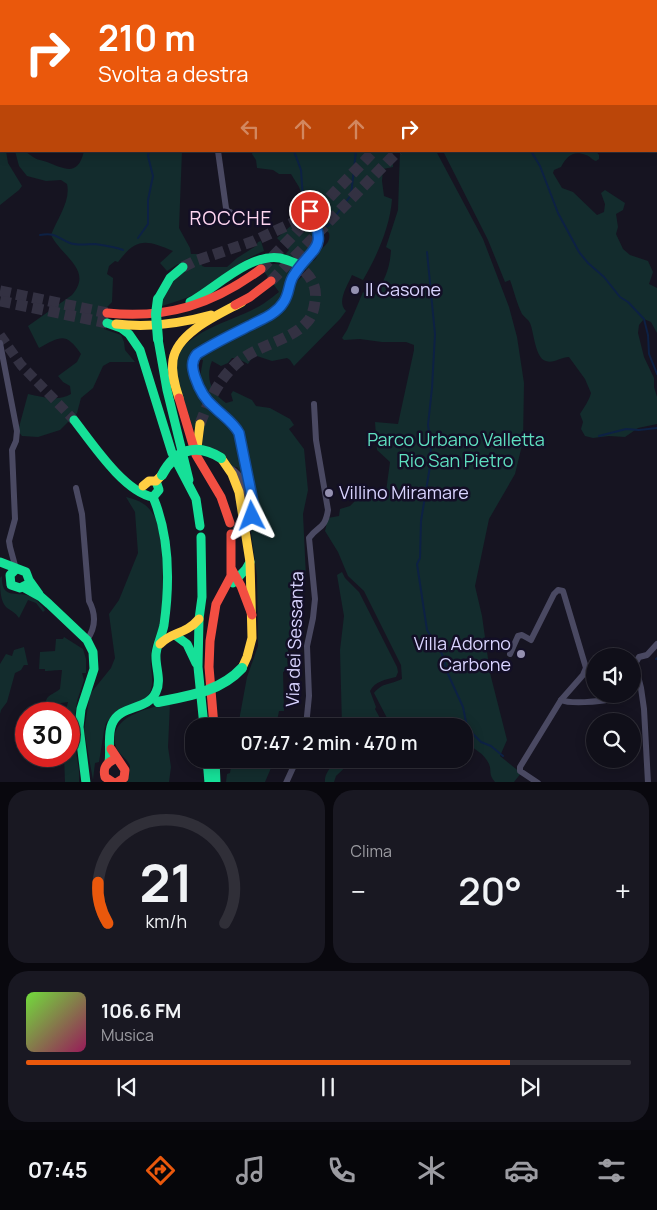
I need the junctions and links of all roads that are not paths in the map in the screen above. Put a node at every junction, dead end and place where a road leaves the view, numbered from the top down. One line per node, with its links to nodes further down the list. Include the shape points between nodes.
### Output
1 (218, 152): 3 (street, via 226,208)
2 (306, 207): 16 (street, via 317,227 318,242 292,277 284,303 272,313 197,354 193,362 194,375 202,394 239,433 254,516 250,513 242,479)
3 (230, 212)
4 (295, 263): 9 (main road, via 276,257 259,259 197,299)
5 (183, 267): 18 (main road, bridge, via 170,278 158,299 156,314 167,390)
6 (261, 269): 9 (main road, via 242,284 212,300)
7 (271, 281): 8 (main road)
8 (242, 302): 10 (main road, via 211,315 173,325 152,327); 15 (main road, via 188,335 174,355 172,376)
9 (163, 314): 10 (main road)
10 (107, 318): 18 (main road, via 129,334 140,350 172,453)
11 (0, 343): 26 (street, via 17,430 12,450 15,519 9,541)
12 (314, 404): 45 (street, Via dei Sessanta, via 316,440 328,510 321,529 309,538 315,599 307,646)
13 (74, 420): 20 (main road, via 121,479)
14 (200, 424): 15 (main road, via 197,440)
15 (199, 462): 21 (main road, via 220,492)
16 (228, 467): 17 (main road, bridge, via 221,458 205,450 191,449 172,460); 24 (main road, via 239,492)
17 (159, 478): 20 (main road, via 149,480); 20 (main road, via 156,495)
18 (191, 486): 31 (main road, via 197,501 201,531)
19 (76, 488): 33 (street, via 82,514 89,601 94,619)
20 (147, 492): 34 (main road, via 158,509 166,553 165,611)
21 (230, 523)
22 (231, 534): 25 (main road)
23 (0, 562): 26 (main road)
24 (250, 562): 27 (main road); 30 (main road)
25 (232, 570): 27 (main road); 29 (main road)
26 (13, 572): 28 (main road, via 22,569 26,572); 28 (main road, via 11,585 17,588)
27 (239, 578): 29 (main road); 30 (main road)
28 (26, 584): 33 (main road)
29 (222, 592): 44 (main road, via 214,609 210,641)
30 (252, 615): 42 (main road, bridge, via 250,648 242,668 232,680 217,687)
31 (199, 619): 32 (main road, via 188,631); 38 (main road)
32 (175, 636): 34 (main road); 38 (main road, via 190,648)
33 (87, 640): 50 (main road, via 93,652 94,669 81,709 79,727)
34 (160, 644): 42 (main road, via 156,656 157,689 153,698)
35 (657, 644): 37 (street)
36 (510, 654): 40 (street, via 518,636 531,640 554,594 558,590 563,591 586,668)
37 (641, 657)
38 (198, 667): 43 (main road)
39 (641, 688): 56 (street)
40 (561, 700): 41 (street); 55 (street, via 519,768)
41 (586, 701)
42 (145, 703): 46 (main road, via 125,709 114,718 109,734)
43 (203, 718)
44 (213, 718)
45 (307, 718)
46 (114, 762): 51 (main road, via 104,770 104,774); 51 (main road, via 126,767 126,771)
47 (208, 768): 52 (main road)
48 (215, 768): 53 (main road)
49 (293, 768): 54 (street)
50 (86, 782)
51 (114, 782)
52 (209, 782)
53 (216, 782)
54 (286, 782)
55 (538, 782)
56 (648, 782)

